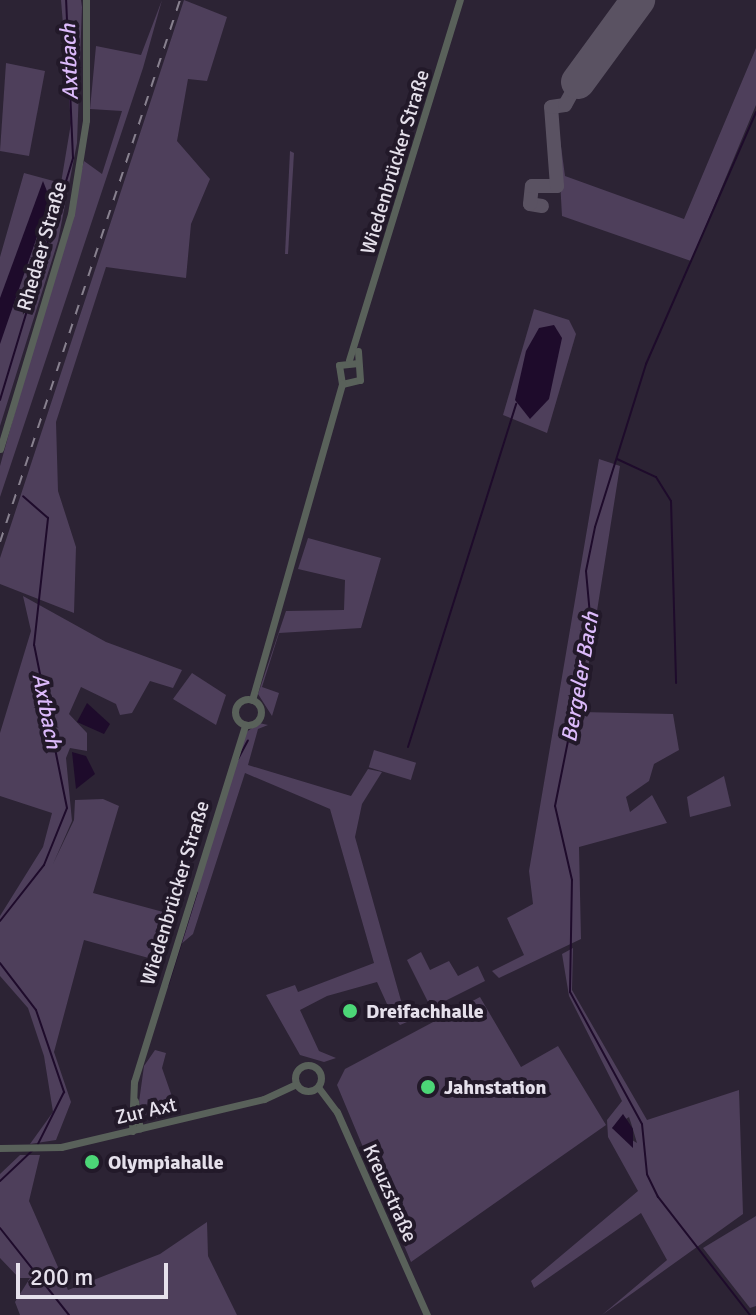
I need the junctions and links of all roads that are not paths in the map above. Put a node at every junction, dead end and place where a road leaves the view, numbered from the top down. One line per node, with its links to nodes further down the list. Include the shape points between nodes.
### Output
1 (86, 0): 7 (street, Rhedaer Straße, via 86,120 71,214)
2 (460, 0): 3 (street, Wiedenbrücker Straße)
3 (361, 333): 4 (street); 5 (street)
4 (349, 360): 5 (street); 6 (street, via 337,369)
5 (358, 363): 6 (street, via 362,377)
6 (346, 385): 8 (street)
7 (0, 449)
8 (252, 700): 9 (street, via 261,716); 9 (street, via 235,711)
9 (245, 725): 12 (street, Wiedenbrücker Straße, via 137,1071)
10 (296, 1084): 11 (street); 11 (street, Zur Axt, via 298,1069 310,1065 320,1073); 12 (street, Zur Axt, via 264,1099)
11 (318, 1087): 14 (street, Kreuzstraße, via 337,1112)
12 (136, 1130): 13 (street, Zur Axt, via 37,1149)
13 (0, 1148)
14 (427, 1315)

